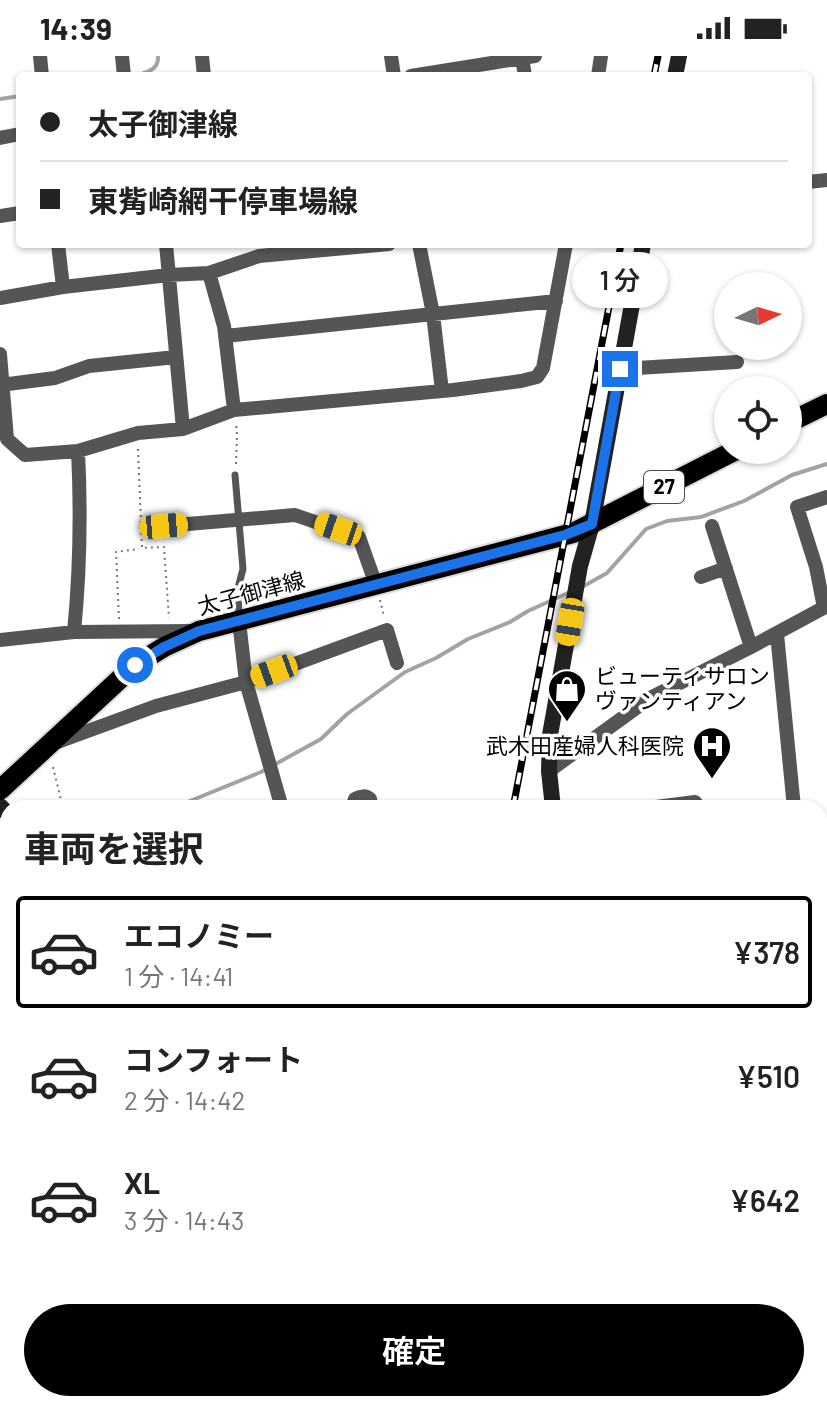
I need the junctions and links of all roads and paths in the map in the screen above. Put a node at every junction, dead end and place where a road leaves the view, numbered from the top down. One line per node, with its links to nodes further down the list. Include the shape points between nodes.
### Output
1 (529, 57): 2 (street)
2 (455, 67): 3 (street)
3 (431, 72)
4 (58, 248): 13 (street)
5 (166, 248): 12 (street)
6 (297, 248): 10 (street)
7 (420, 248): 16 (street)
8 (565, 248): 15 (street)
9 (642, 248): 21 (main road)
10 (258, 250): 11 (street)
11 (209, 273): 12 (street); 17 (street)
12 (169, 275): 13 (street); 19 (street)
13 (63, 287): 14 (street)
14 (0, 298)
15 (556, 301): 16 (street); 23 (street, via 537,377)
16 (433, 314): 17 (street); 23 (street)
17 (225, 336): 24 (street)
18 (0, 354): 22 (street)
19 (176, 357): 22 (street, via 89,366 55,378); 27 (street)
20 (737, 362): 21 (street)
21 (620, 369): 35 (main road)
22 (2, 384): 29 (street)
23 (442, 391): 24 (street)
24 (234, 410): 27 (street); 32 (path)
25 (825, 410): 26 (main road)
26 (802, 418)
27 (183, 429): 28 (street)
28 (138, 433): 30 (street); 38 (path)
29 (3, 439): 30 (street, via 25,455)
30 (78, 451): 48 (street, via 81,514)
31 (714, 461): 35 (main road, 太子御津線 / 27)
32 (235, 475): 34 (lane)
33 (827, 497): 39 (street, via 797,507)
34 (239, 520): 36 (street); 42 (street, via 295,515 359,537); 44 (lane)
35 (592, 524): 42 (main road, 太子御津線 / 27); 56 (main road, via 550,735)
36 (164, 526)
37 (712, 526): 40 (street)
38 (142, 548): 46 (path, via 164,547); 49 (path, via 116,552)
39 (822, 566): 43 (street)
40 (726, 568): 41 (street); 52 (street)
41 (701, 577)
42 (376, 585): 44 (main road, 太子御津線 / 27); 45 (path)
43 (825, 607): 50 (street)
44 (239, 621): 47 (main road, 太子御津線 / 27); 54 (street)
45 (387, 630): 53 (street); 54 (street)
46 (169, 631): 47 (street); 49 (street)
47 (199, 631): 55 (main road, 太子御津線 / 27, via 135,665)
48 (74, 632): 49 (street); 51 (street)
49 (120, 632)
50 (777, 634): 52 (street); 61 (street)
51 (0, 640)
52 (751, 647): 56 (street, via 650,698)
53 (397, 663)
54 (246, 682): 55 (street, via 156,706); 59 (street)
55 (47, 746): 57 (main road, 太子御津線 / 27); 58 (path)
56 (549, 771): 60 (main road)
57 (0, 790)
58 (61, 800)
59 (280, 800)
60 (552, 800)
61 (793, 800)

